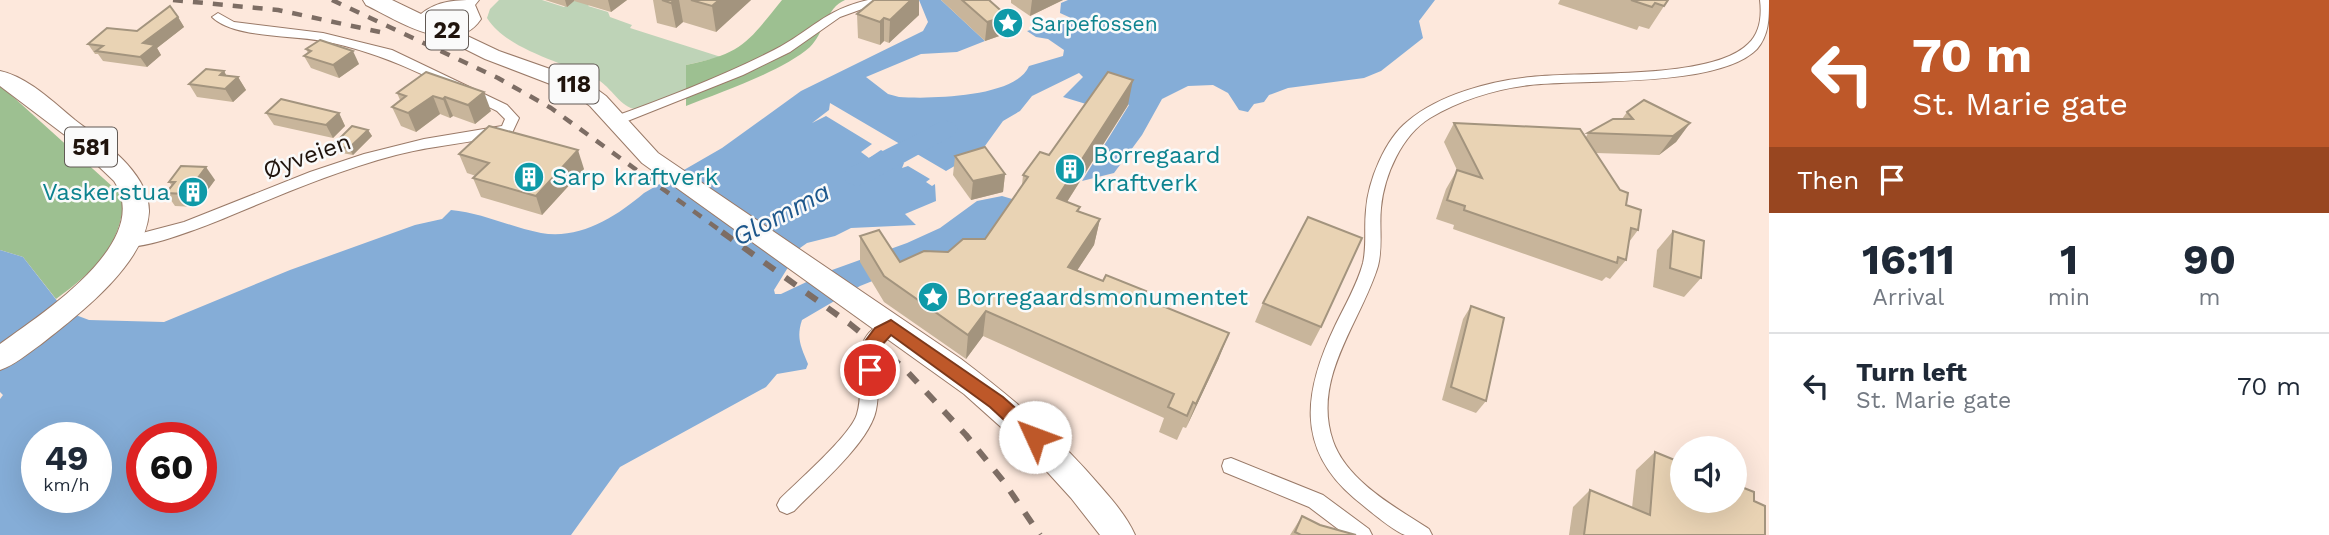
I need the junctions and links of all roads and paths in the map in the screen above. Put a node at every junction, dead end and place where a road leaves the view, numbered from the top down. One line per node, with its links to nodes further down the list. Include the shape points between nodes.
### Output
1 (374, 0): 6 (highway, 22)
2 (398, 0): 6 (highway, 22)
3 (492, 0): 6 (highway, 22)
4 (1766, 0): 19 (street, via 1769,10 1764,33 1749,51 1728,62 1529,81 1444,105 1406,129 1373,207 1370,265 1321,382 1319,422 1327,449 1344,475)
5 (880, 1): 10 (street, via 836,14 781,52 735,74)
6 (453, 15): 8 (main road, 118); 8 (main road, 118, via 477,49)
7 (218, 17): 11 (street, Øyveien, via 232,25 323,37 388,53 502,108 512,118 507,130 407,146 289,185 179,231)
8 (522, 65): 10 (main road, 118, via 579,87)
9 (0, 77): 11 (main road, 581, via 53,115 122,176 137,209)
10 (615, 121): 12 (main road, 118, via 650,158)
11 (128, 243): 13 (main road, 581, via 98,280)
12 (891, 326): 15 (main road, 118, via 1023,425); 16 (street, via 868,348 869,396 861,428)
13 (0, 359)
14 (1231, 466): 18 (street, via 1316,501)
15 (1080, 486): 17 (main road, 118)
16 (787, 505)
17 (1119, 535)
18 (1362, 535)
19 (1422, 535)

